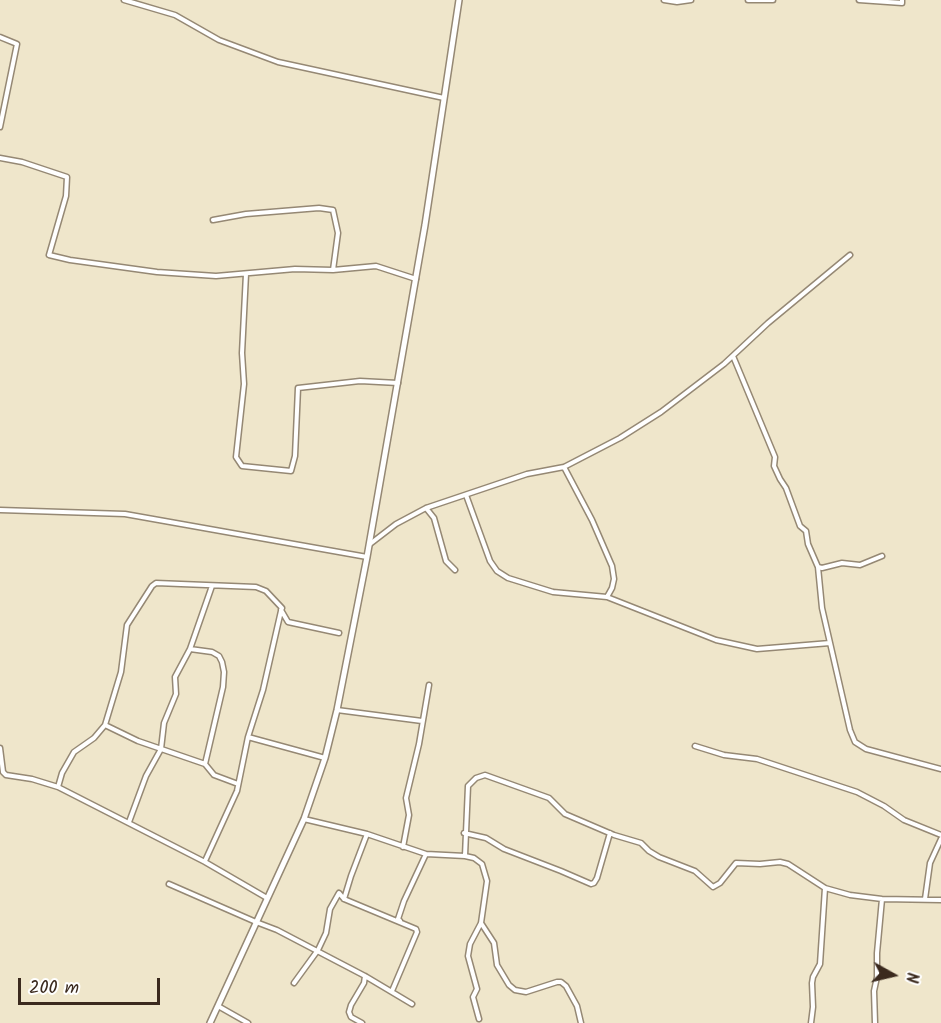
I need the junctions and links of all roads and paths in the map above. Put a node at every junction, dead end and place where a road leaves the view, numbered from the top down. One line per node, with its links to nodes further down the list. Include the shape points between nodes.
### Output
1 (124, 0): 10 (street, via 175,15 219,40 278,62)
2 (459, 0): 10 (main road)
3 (664, 0): 4 (street)
4 (691, 0)
5 (748, 0): 6 (street)
6 (773, 0)
7 (859, 0): 8 (street)
8 (902, 0)
9 (0, 37): 11 (street, via 17,44)
10 (445, 98): 17 (main road)
11 (0, 127)
12 (0, 159): 16 (street, via 67,177 66,196 49,255 157,272)
13 (213, 220): 15 (street, via 246,214 333,210 338,233)
14 (850, 255): 18 (street)
15 (333, 270): 16 (street); 17 (street, via 376,266)
16 (246, 274): 19 (street, via 244,384 236,457 242,466 291,471 298,388 360,381)
17 (416, 279): 19 (main road)
18 (733, 356): 20 (street, via 661,412); 27 (street, via 775,457 774,466 800,526 806,531)
19 (398, 383): 24 (main road)
20 (564, 467): 21 (street, via 526,474); 30 (street, via 612,566 614,579)
21 (466, 495): 22 (street); 30 (street, via 497,571 553,592)
22 (426, 508): 24 (street); 28 (street, via 434,518 446,561)
23 (0, 510): 26 (street, via 125,514)
24 (369, 545): 26 (main road)
25 (882, 556): 27 (street, via 860,565)
26 (367, 557): 36 (main road)
27 (818, 567): 33 (street)
28 (455, 570)
29 (212, 586): 31 (street, via 262,588); 34 (street); 38 (street, via 153,586 127,625 121,672)
30 (607, 597): 33 (street, via 716,640 747,647)
31 (281, 610): 32 (street, via 292,624); 39 (street)
32 (339, 633)
33 (830, 643): 45 (street, via 855,742 866,749)
34 (190, 649): 42 (street, via 175,677 176,694 164,723); 44 (street, via 219,656 224,672)
35 (429, 685): 37 (street)
36 (337, 710): 37 (street); 43 (main road)
37 (422, 721): 55 (street, via 406,798 409,815)
38 (105, 724): 42 (street); 47 (street, via 94,738 74,752)
39 (248, 737): 43 (street); 46 (street)
40 (694, 746): 53 (street, via 757,759 857,792 904,820)
41 (0, 748): 47 (street, via 6,775)
42 (161, 749): 44 (street); 49 (street)
43 (325, 758): 48 (main road)
44 (205, 764): 46 (street, via 214,775)
45 (941, 769)
46 (238, 784): 58 (street)
47 (58, 787): 49 (street)
48 (304, 819): 52 (street); 61 (main road)
49 (129, 822): 58 (street)
50 (465, 832): 51 (street, via 591,884 597,878); 51 (street, via 468,786 485,775 549,798 565,814); 57 (street)
51 (610, 833): 60 (street, via 641,843 659,857 695,871 713,887 736,863 780,862)
52 (367, 834): 55 (street); 62 (street)
53 (941, 834)
54 (941, 839): 64 (street, via 930,863)
55 (404, 847): 56 (street)
56 (426, 854): 57 (street); 67 (street, via 400,912)
57 (465, 856): 68 (street, via 482,864 486,872)
58 (205, 862): 61 (street)
59 (169, 884): 66 (street)
60 (825, 888): 63 (street); 81 (street, via 820,964 812,983)
61 (267, 898): 66 (main road)
62 (344, 899): 67 (street); 69 (street, via 339,893 330,909)
63 (882, 899): 64 (street); 82 (street)
64 (925, 899): 65 (street)
65 (941, 900)
66 (256, 922): 69 (street); 74 (main road)
67 (400, 922): 72 (street, via 417,932)
68 (481, 922): 75 (street, via 468,956 477,989 473,997); 80 (street, via 494,943 497,965 509,985 526,992 561,982 577,1006)
69 (318, 950): 70 (street); 71 (street)
70 (365, 976): 72 (street); 76 (street, via 349,1012)
71 (294, 983)
72 (392, 991): 73 (street)
73 (412, 1004)
74 (218, 1006): 77 (main road); 78 (street)
75 (478, 1019)
76 (354, 1022): 79 (street)
77 (210, 1023)
78 (248, 1023)
79 (362, 1023)
80 (581, 1023)
81 (811, 1023)
82 (875, 1023)

